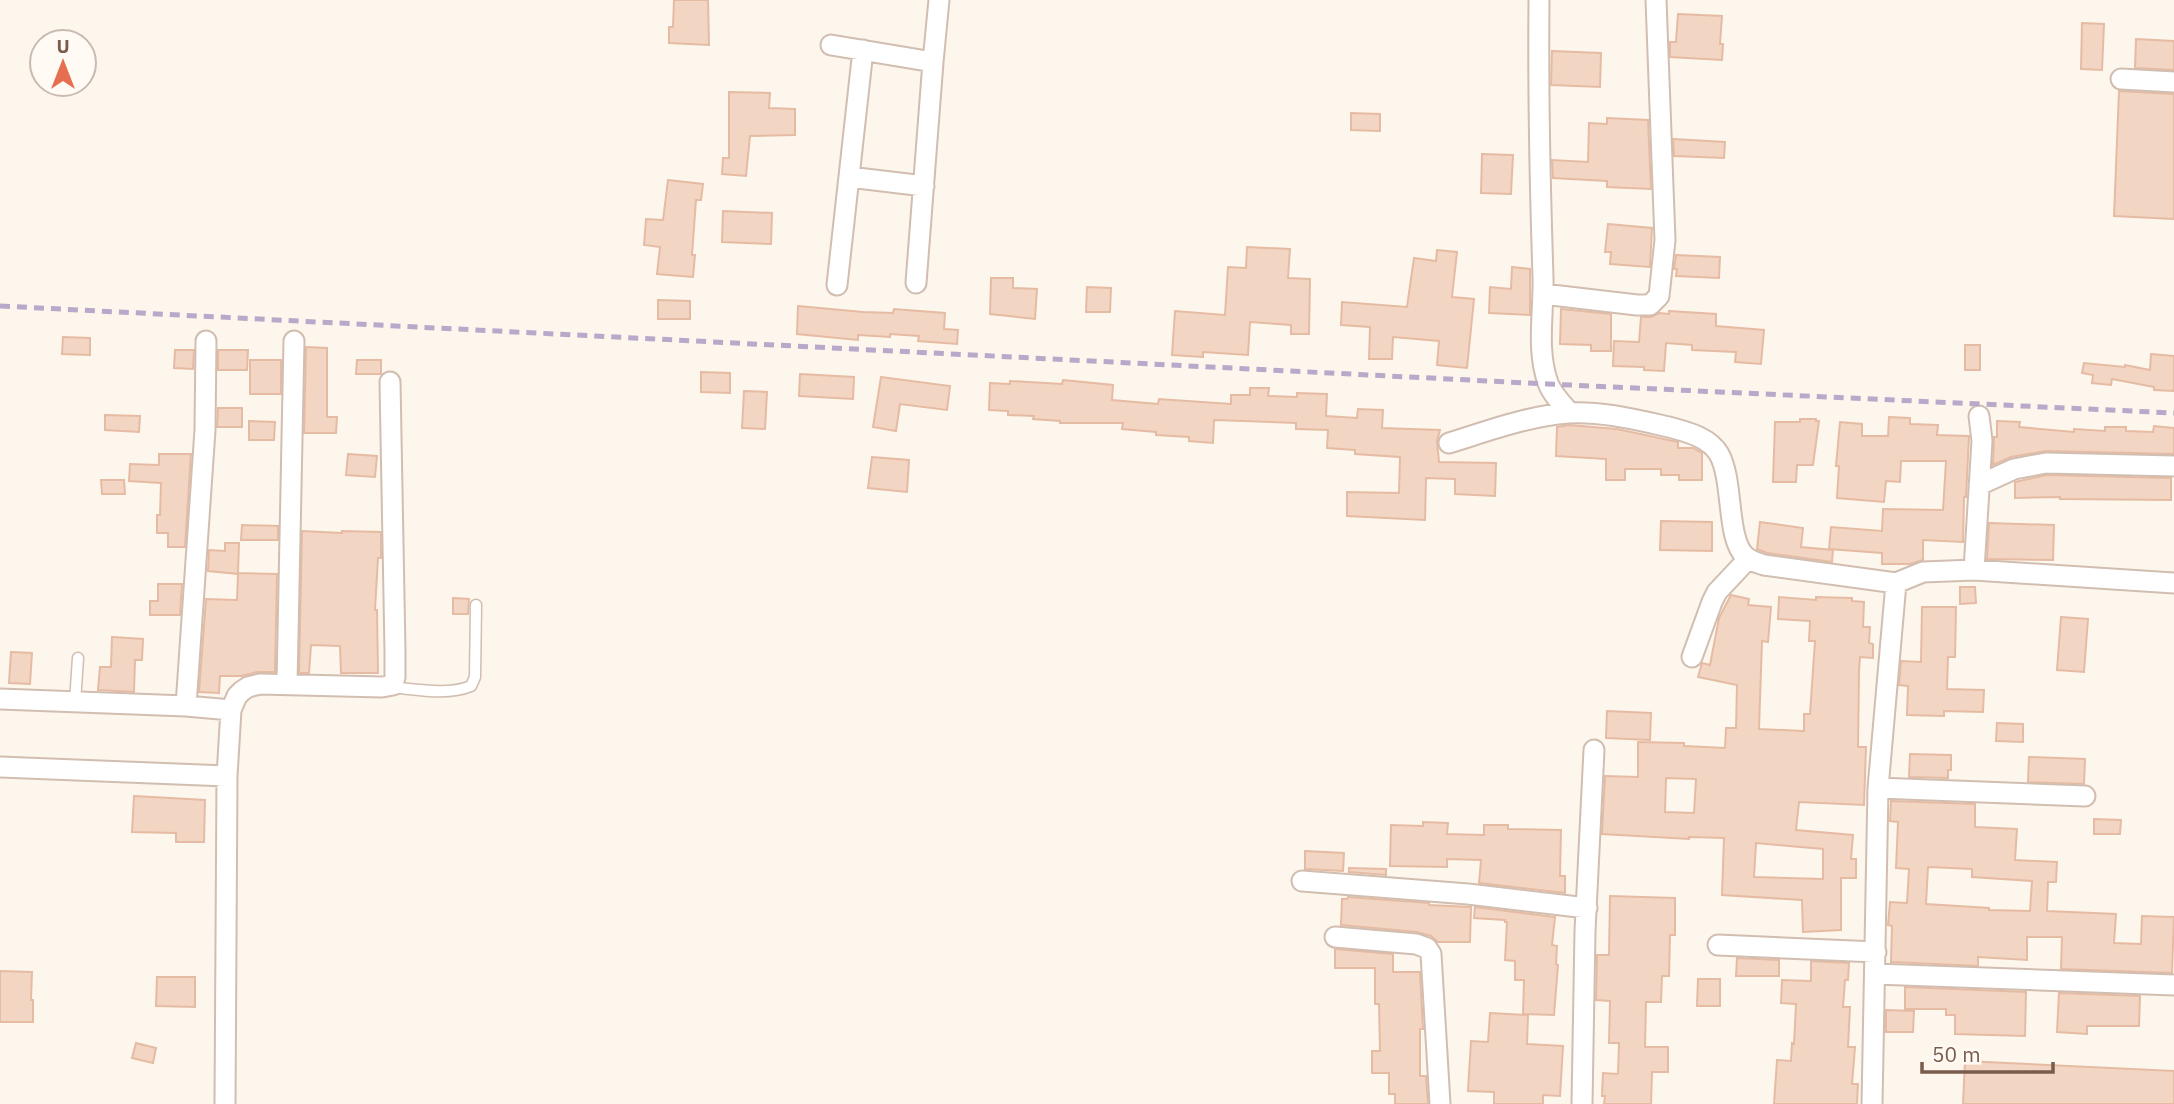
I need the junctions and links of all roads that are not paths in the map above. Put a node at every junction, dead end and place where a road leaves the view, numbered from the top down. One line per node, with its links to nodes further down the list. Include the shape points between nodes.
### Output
1 (939, 0): 6 (street)
2 (1539, 0): 13 (street)
3 (1656, 0): 13 (street, via 1665,240 1659,296 1650,305 1637,305)
4 (831, 45): 5 (street)
5 (863, 50): 6 (street); 9 (street)
6 (933, 62): 10 (street)
7 (2121, 79): 8 (street)
8 (2174, 82)
9 (849, 177): 10 (street); 12 (street)
10 (924, 186): 11 (street)
11 (916, 283)
12 (837, 285)
13 (1543, 294): 17 (street, via 1541,341 1548,384)
14 (206, 341): 33 (street, via 205,430)
15 (294, 341): 29 (street)
16 (390, 382): 30 (street, via 395,677)
17 (1570, 413): 19 (street, via 1524,420); 22 (street, via 1629,418 1699,436 1714,447 1726,472 1737,545)
18 (1979, 416): 21 (street)
19 (1449, 443)
20 (2174, 466): 21 (street, via 2046,463 2014,469)
21 (1979, 485): 23 (street)
22 (1748, 559): 24 (street); 27 (street, via 1717,593)
23 (1974, 570): 24 (street, via 1923,572); 25 (street)
24 (1896, 583): 38 (street)
25 (2174, 583)
26 (476, 605): 30 (lane, via 471,686 457,691)
27 (1692, 657)
28 (78, 658): 32 (lane)
29 (287, 684): 30 (street); 34 (street, via 248,687)
30 (389, 687)
31 (0, 699): 32 (street)
32 (75, 702): 33 (street)
33 (186, 706): 34 (street)
34 (231, 710): 37 (street)
35 (1594, 750): 41 (street)
36 (0, 767): 37 (street)
37 (227, 776): 47 (street)
38 (1878, 788): 39 (street); 44 (street)
39 (2085, 796)
40 (1302, 881): 41 (street)
41 (1587, 908): 49 (street)
42 (1335, 937): 48 (street, via 1416,944 1432,954)
43 (1718, 945): 44 (street)
44 (1875, 952): 45 (street)
45 (1875, 974): 46 (street); 50 (street)
46 (2174, 985)
47 (225, 1104)
48 (1440, 1104)
49 (1582, 1104)
50 (1872, 1104)

